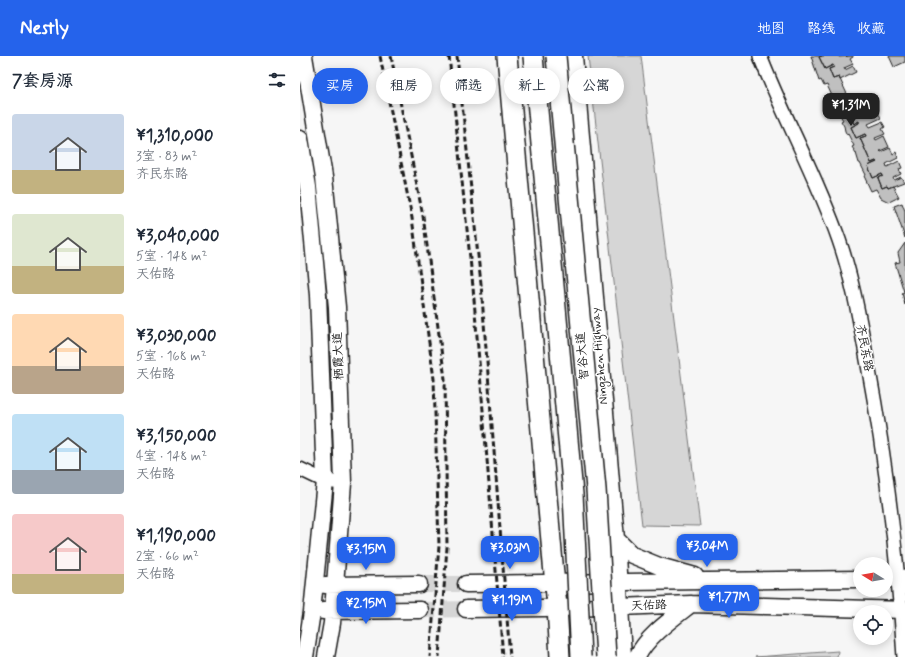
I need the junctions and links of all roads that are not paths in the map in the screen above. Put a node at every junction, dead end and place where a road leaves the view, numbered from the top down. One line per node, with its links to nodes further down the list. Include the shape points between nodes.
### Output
1 (304, 56): 10 (main road, 栖霞大道, via 324,177 336,299)
2 (507, 56): 18 (highway)
3 (533, 56): 32 (highway, 智谷大道, bridge, via 574,494)
4 (556, 56): 33 (highway, 智谷大道, bridge, via 596,490)
5 (574, 56): 11 (main road, Ningzhen Highway)
6 (760, 56): 12 (street, 齐民东路, via 776,97 820,189 839,241 855,300 888,490)
7 (300, 139): 9 (main road, 栖霞大道, via 308,187 318,295)
8 (300, 469): 9 (street)
9 (325, 481): 10 (street); 19 (main road, 栖霞大道)
10 (343, 483): 20 (main road, 栖霞大道)
11 (616, 538): 14 (main road, Ningzhen Highway); 15 (main road, via 632,555)
12 (896, 578): 26 (street, 齐民东路)
13 (853, 579): 15 (main road, 天佑路)
14 (620, 582): 15 (main road, 天佑路); 18 (main road, 天佑路); 23 (main road, Ningzhen Highway)
15 (713, 582)
16 (419, 584): 20 (main road)
17 (466, 584): 18 (main road, 天佑路)
18 (554, 584): 22 (highway)
19 (314, 585): 20 (main road); 28 (main road, 栖霞大道)
20 (334, 585): 27 (main road, 栖霞大道)
21 (691, 604): 23 (main road, 天佑路); 26 (main road, 天佑路); 35 (main road, via 664,626)
22 (557, 607): 23 (main road, 天佑路); 24 (main road, 天佑路); 31 (highway)
23 (621, 607): 34 (main road, Ningzhen Highway)
24 (466, 609)
25 (420, 610): 27 (main road)
26 (903, 610): 36 (street, 齐民东路)
27 (333, 611): 28 (main road); 30 (main road, 栖霞大道)
28 (312, 612): 29 (main road, 栖霞大道)
29 (305, 657)
30 (326, 657)
31 (560, 657)
32 (581, 657)
33 (606, 657)
34 (623, 657)
35 (637, 657)
36 (904, 657)

